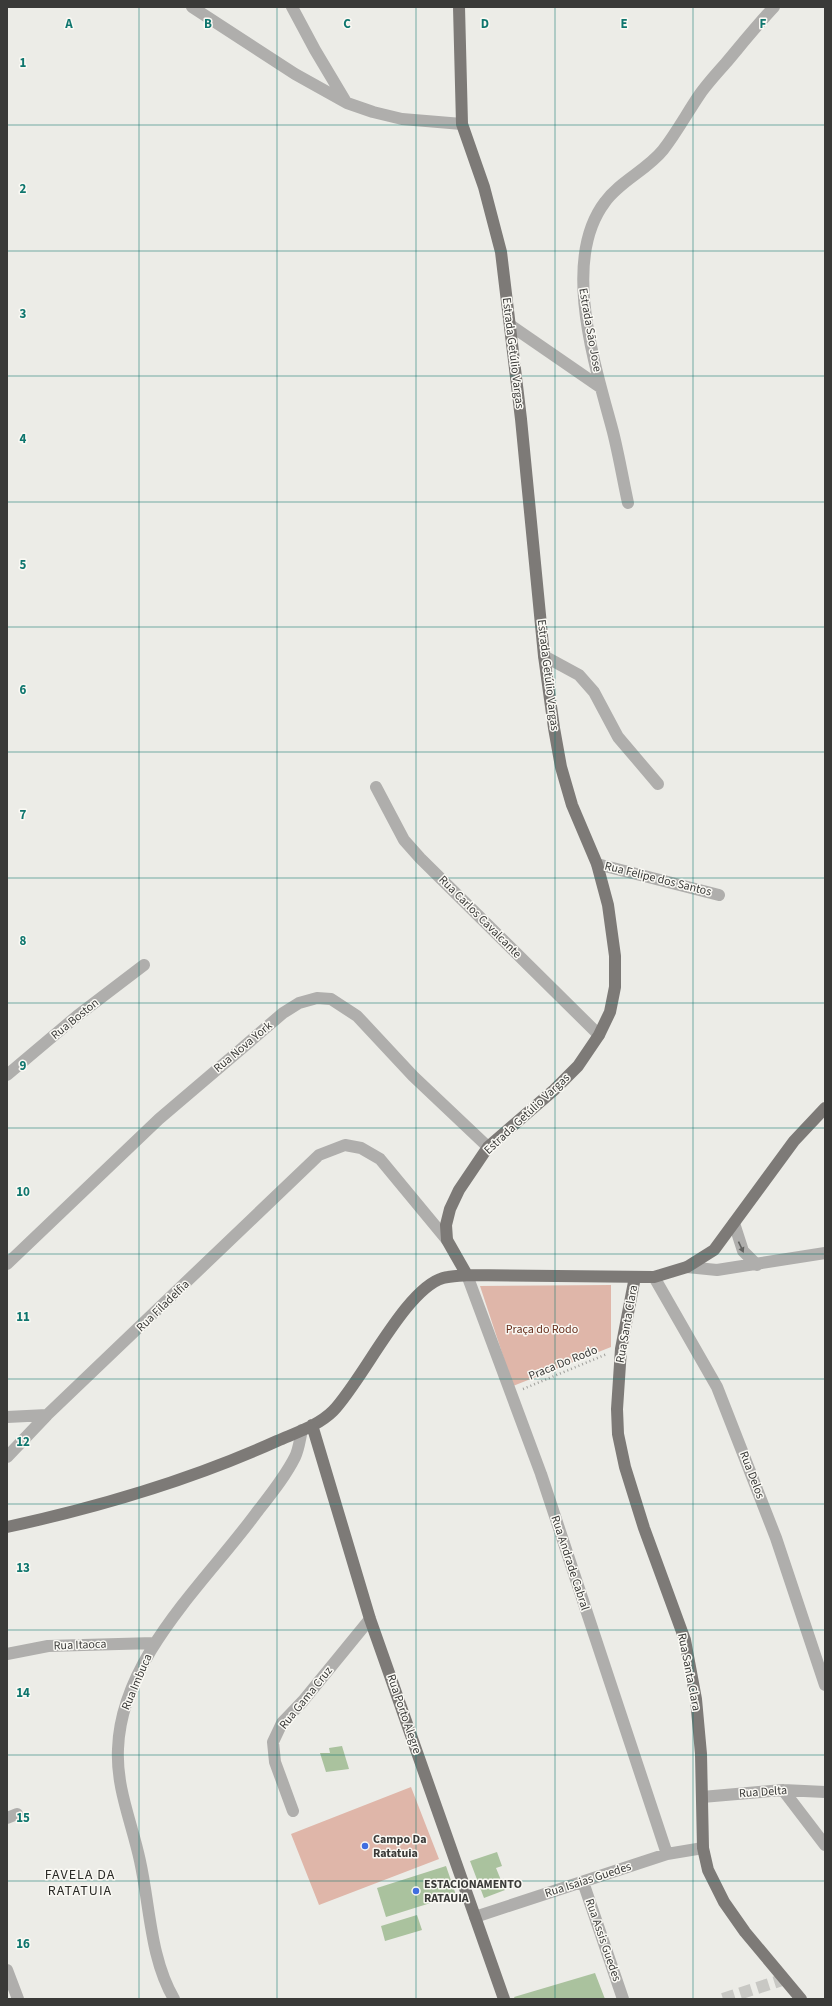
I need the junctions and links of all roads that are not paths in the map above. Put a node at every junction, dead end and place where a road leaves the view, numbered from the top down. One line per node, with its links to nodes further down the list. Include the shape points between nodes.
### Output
1 (192, 7): 5 (street, via 295,74)
2 (292, 7): 5 (street)
3 (459, 7): 6 (main road, Estrada Getúlio Vargas)
4 (774, 7): 8 (street, Estrada Sāo Jose, via 700,93 680,129 659,155 619,187 605,201 594,220 584,255 582,279 585,312)
5 (346, 103): 6 (street, via 402,119)
6 (462, 124): 7 (main road, Estrada Getúlio Vargas, via 484,187 501,252)
7 (510, 324): 8 (street); 10 (main road, Estrada Getúlio Vargas, via 522,419)
8 (600, 387): 9 (street, Estrada Sāo Jose)
9 (628, 503)
10 (544, 656): 11 (street, via 579,675 594,692 618,737); 13 (main road, Estrada Getúlio Vargas, via 561,768 572,806)
11 (658, 784)
12 (376, 788): 16 (street, Rua Carlos Cavalcante, via 404,840 420,858)
13 (597, 864): 14 (street, Rua Felipe dos Santos); 16 (main road, Estrada Getúlio Vargas, via 608,905 615,956 615,987 610,1012)
14 (719, 895)
15 (144, 965): 17 (street, Rua Boston, via 77,1016)
16 (600, 1035): 19 (main road, Estrada Getúlio Vargas, via 578,1066)
17 (7, 1075)
18 (825, 1108): 20 (main road, via 794,1141)
19 (488, 1147): 21 (main road, Estrada Getúlio Vargas, via 459,1190 450,1209 446,1225); 23 (street, Rua Nova York, via 413,1076 357,1016 331,999 317,998 299,1003 283,1013 159,1119)
20 (734, 1223): 24 (street, one-way to 24, via 743,1251); 25 (main road, via 714,1250)
21 (447, 1240): 26 (main road); 29 (street, Rua Filadelfia, via 380,1159 361,1148 345,1145 319,1155)
22 (825, 1253): 24 (street)
23 (7, 1264)
24 (758, 1265): 25 (street, via 717,1270)
25 (687, 1266): 28 (main road)
26 (467, 1275): 27 (main road); 31 (main road, via 443,1278 426,1288 402,1314 350,1391 332,1412); 44 (street, Rua Andrade Cabral, via 543,1481)
27 (635, 1277): 28 (main road); 40 (main road, Rua Santa Clara, via 621,1349 618,1434 625,1467 644,1528 685,1640 696,1698)
28 (654, 1277): 37 (street, Rua Delos, via 718,1387 776,1538)
29 (47, 1416): 30 (street); 32 (street, Rua Filadelfia)
30 (7, 1417)
31 (307, 1427): 33 (main road, via 236,1459 142,1492 66,1514); 34 (main road, Rua Porto Alegre); 35 (street, Rua Imbuca, via 296,1456 285,1475)
32 (7, 1457)
33 (7, 1527)
34 (370, 1619): 41 (street, Rua Gama Cruz, via 282,1723 273,1742 276,1762); 46 (main road, Rua Porto Alegre)
35 (154, 1643): 36 (street, Rua Itaoca, via 48,1646); 49 (street, Rua Imbuca, via 136,1677 124,1708 118,1749 120,1784 140,1860 161,1970)
36 (7, 1654)
37 (825, 1685)
38 (784, 1790): 39 (street, Rua Delta); 40 (street, Rua Delta); 42 (street)
39 (825, 1792)
40 (702, 1797): 43 (main road, Rua Santa Clara)
41 (293, 1811)
42 (825, 1845)
43 (703, 1848): 44 (street, Rua Isaias Guedes); 52 (main road, Rua Santa Clara, via 708,1870 724,1902 745,1932)
44 (667, 1854): 45 (street, Rua Isaias Guedes)
45 (583, 1882): 46 (street, Rua Isaias Guedes); 51 (street, Rua Assis Guedes)
46 (475, 1917): 50 (main road, Rua Porto Alegre)
47 (7, 1970): 48 (street)
48 (18, 1999)
49 (174, 1999)
50 (504, 1999)
51 (623, 1999)
52 (801, 1999)

